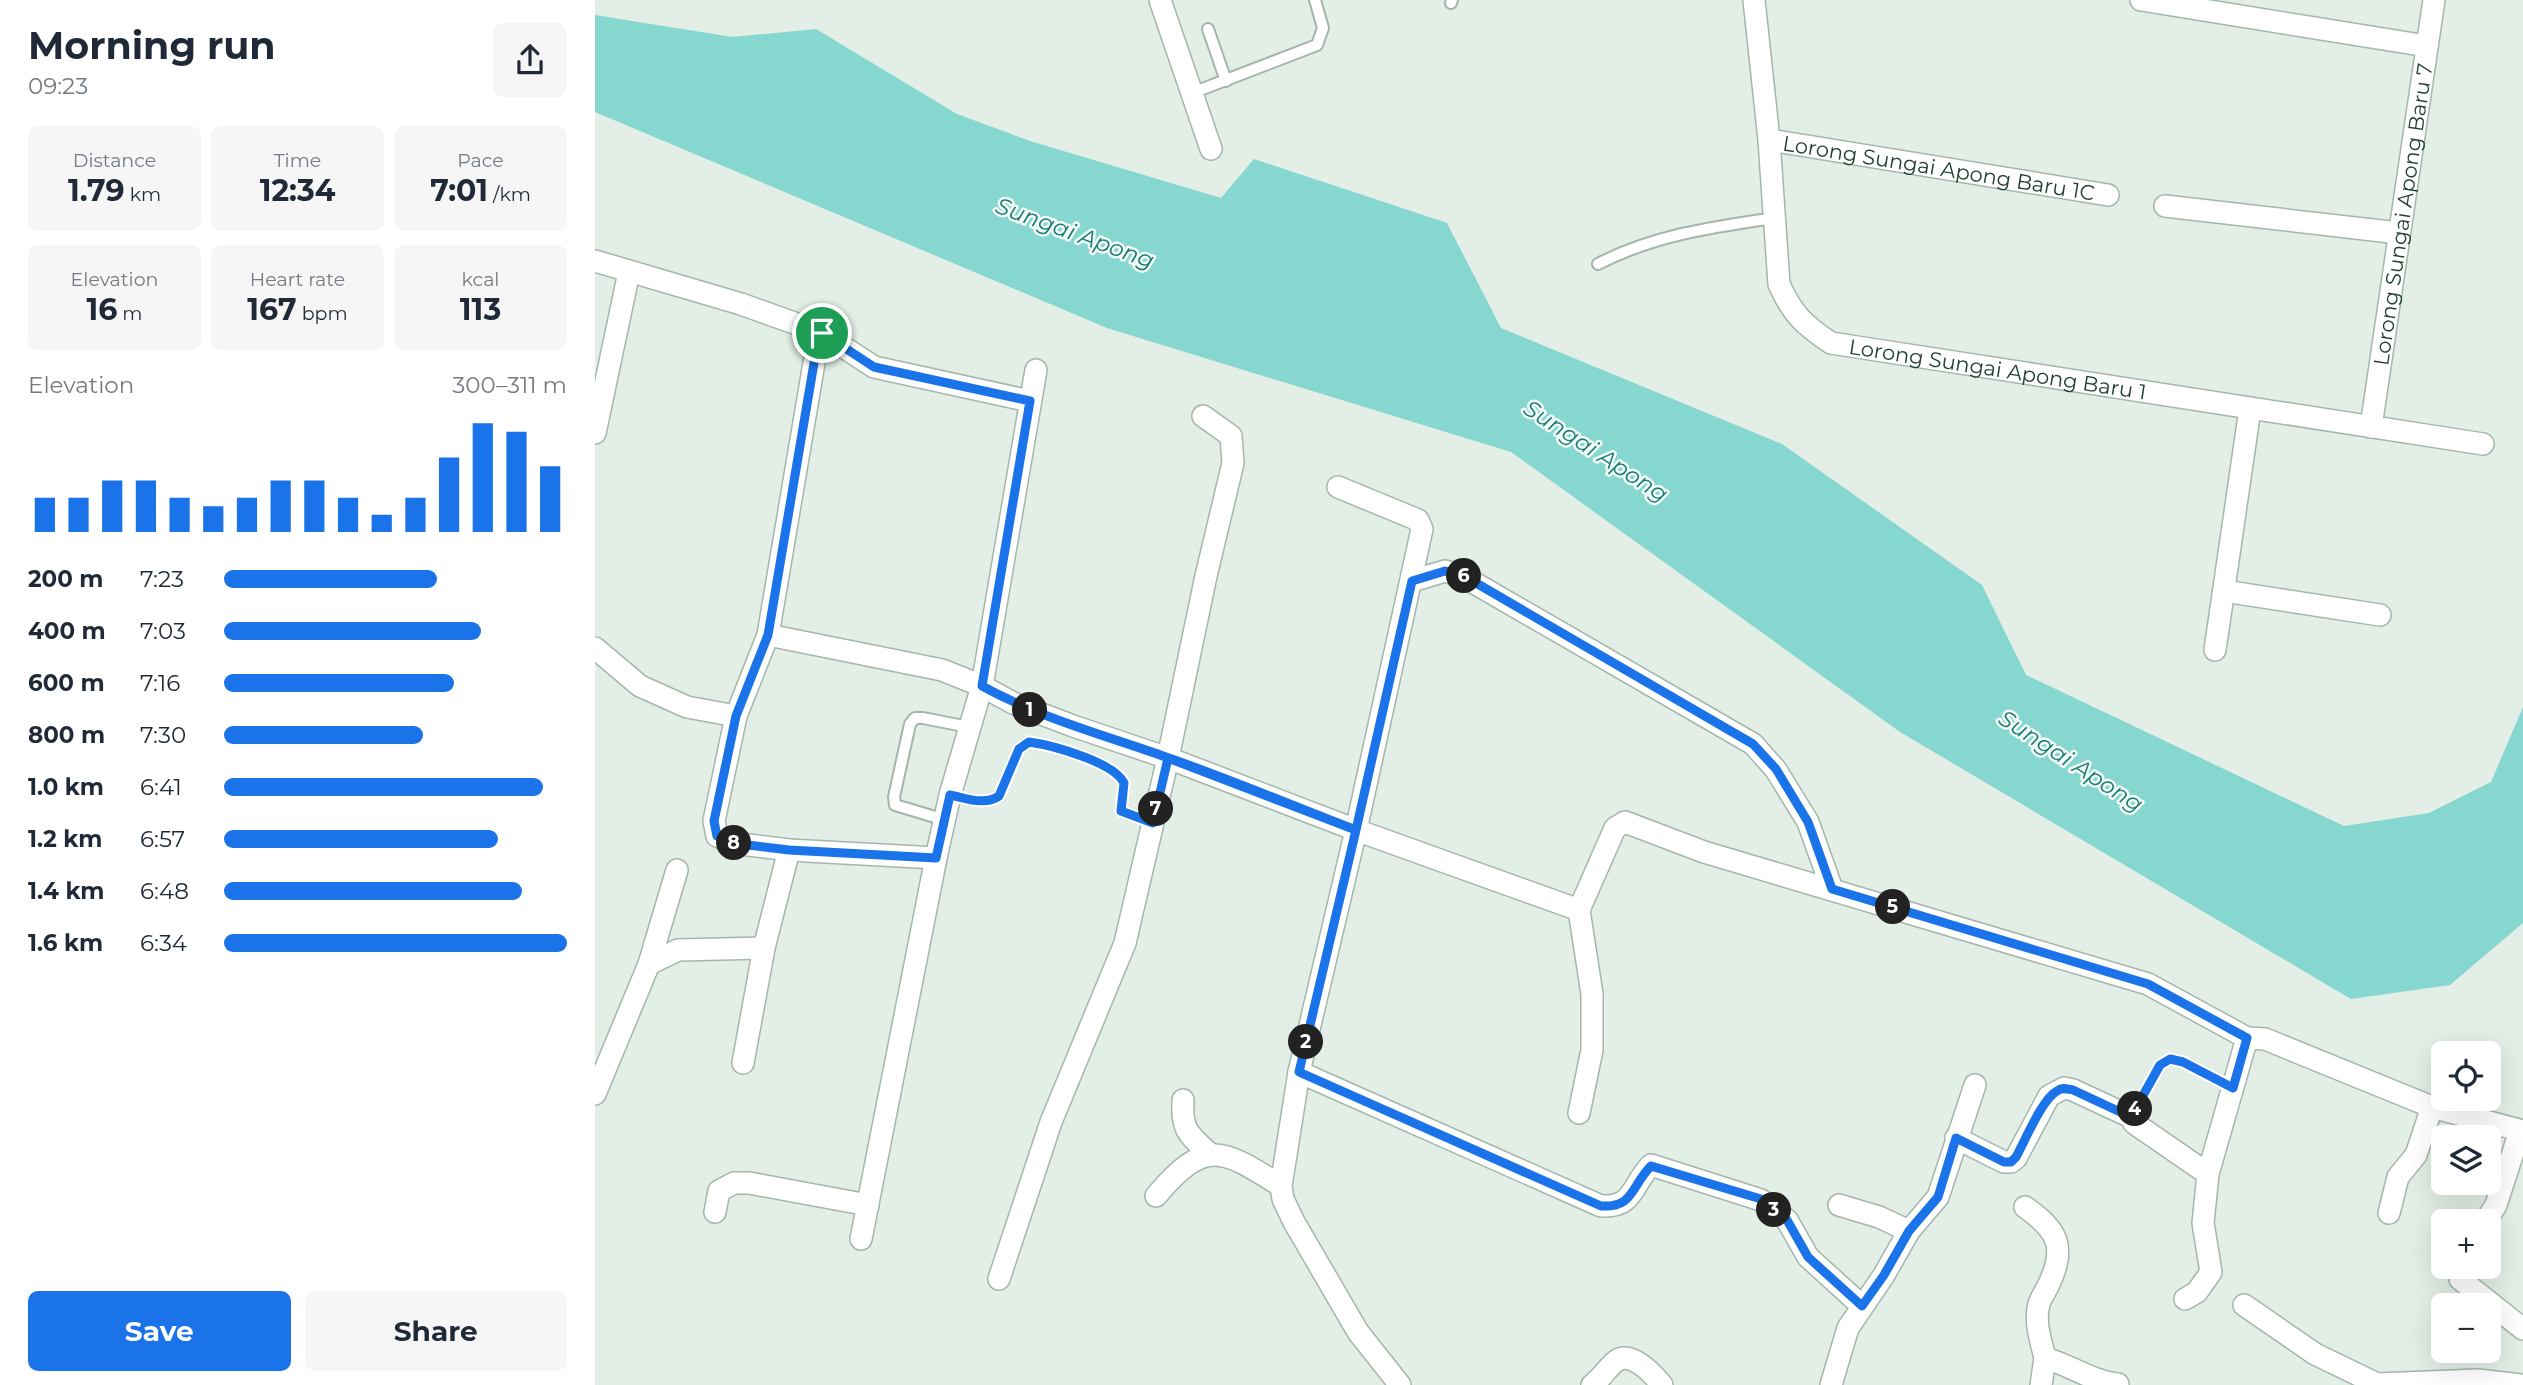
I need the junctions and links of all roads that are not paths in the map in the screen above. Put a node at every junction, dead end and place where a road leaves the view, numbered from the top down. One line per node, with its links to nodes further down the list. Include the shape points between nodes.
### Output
1 (1160, 0): 9 (street)
2 (1315, 0): 8 (lane, via 1323,28 1317,45)
3 (1754, 0): 10 (street, Lorong Sungai Apong Baru 1)
4 (2141, 0): 7 (street)
5 (2434, 0): 7 (street, Lorong Sungai Apong Baru 7)
6 (1208, 29): 8 (lane)
7 (2427, 46): 15 (street, Lorong Sungai Apong Baru 7)
8 (1226, 81): 9 (lane)
9 (1192, 93): 11 (street)
10 (1769, 140): 12 (street, Lorong Sungai Apong Baru 1C); 14 (street, Lorong Sungai Apong Baru 1)
11 (1212, 149)
12 (2108, 195)
13 (2165, 206): 15 (street)
14 (1774, 218): 17 (lane, via 1706,228 1629,248); 22 (street, Lorong Sungai Apong Baru 1, via 1779,284 1788,306 1804,325 1831,343)
15 (2399, 233): 24 (street, Lorong Sungai Apong Baru 7)
16 (595, 261): 18 (street)
17 (1598, 264)
18 (629, 272): 19 (street); 25 (street)
19 (822, 333): 21 (street, via 874,367); 31 (street)
20 (1036, 370): 21 (street)
21 (1030, 401): 34 (street)
22 (2250, 409): 24 (street, Lorong Sungai Apong Baru 1); 29 (street)
23 (1203, 416): 39 (street, via 1231,436 1233,463)
24 (2371, 427): 26 (street, Lorong Sungai Apong Baru 1)
25 (595, 433)
26 (2483, 444)
27 (1338, 487): 28 (street, via 1422,525)
28 (1412, 581): 43 (street); 47 (street, via 1445,571 1464,576 1753,744 1776,769 1808,822)
29 (2224, 591): 30 (street); 33 (street)
30 (2381, 615)
31 (768, 635): 34 (street, via 942,670); 35 (street)
32 (595, 648): 35 (street, via 640,686 687,707)
33 (2215, 650)
34 (982, 686): 36 (street); 37 (street)
35 (736, 716): 44 (street, via 714,821 717,836 732,843)
36 (1073, 726): 38 (lane); 39 (street)
37 (969, 727): 40 (street); 41 (lane, via 923,718 910,724 895,805)
38 (1067, 751): 40 (lane, via 1029,742 1019,749 993,801); 42 (lane, via 1115,772 1124,783 1121,811)
39 (1168, 758): 42 (street); 43 (street)
40 (950, 795): 41 (street)
41 (945, 820): 45 (street)
42 (1153, 823): 78 (street, via 1125,943 1051,1122)
43 (1356, 830): 48 (street); 54 (street)
44 (789, 850): 45 (street); 49 (street)
45 (936, 858): 70 (street)
46 (677, 870): 50 (street)
47 (1832, 889): 48 (street, via 1704,852 1625,822 1615,828); 51 (street, via 2148,984)
48 (1579, 910): 62 (street, via 1592,994 1592,1050)
49 (764, 947): 50 (street, via 678,950); 53 (street)
50 (649, 964): 52 (street)
51 (2247, 1038): 56 (street); 59 (street, via 2265,1039)
52 (602, 1059): 57 (street)
53 (743, 1063)
54 (1299, 1072): 68 (street); 82 (street, via 1601,1206 1627,1202 1651,1166 1761,1199 1787,1220 1808,1257)
55 (1975, 1085): 65 (street)
56 (2233, 1088): 63 (lane, via 2170,1059 2160,1065); 67 (street)
57 (595, 1094)
58 (1183, 1100): 66 (street, via 1181,1121 1189,1136)
59 (2431, 1107)
60 (2431, 1110): 75 (street, via 2416,1155 2398,1177)
61 (2447, 1111): 64 (street)
62 (1579, 1113)
63 (2131, 1117): 65 (street, via 2064,1088 2049,1097 2011,1162); 67 (street)
64 (2521, 1131): 73 (street)
65 (1956, 1138): 76 (street, via 1938,1197)
66 (1212, 1155): 68 (street, via 1238,1160); 69 (street, via 1191,1161)
67 (2209, 1174): 80 (street, via 2203,1223 2211,1272 2197,1292)
68 (1281, 1186): 87 (street, via 1294,1222 1359,1332)
69 (1157, 1196)
70 (868, 1205): 74 (street, via 734,1183 719,1191); 77 (street)
71 (1839, 1205): 76 (street)
72 (2025, 1207): 84 (street, via 2050,1228 2060,1245 2057,1266 2039,1304 2038,1330)
73 (2493, 1209)
74 (715, 1212)
75 (2389, 1213)
76 (1909, 1231): 82 (street)
77 (860, 1239)
78 (999, 1279)
79 (2460, 1279): 83 (street)
80 (2185, 1299)
81 (2244, 1304): 85 (street, via 2315,1354 2377,1384)
82 (1862, 1306): 90 (street, via 1848,1328)
83 (2523, 1329)
84 (2045, 1358): 86 (street); 91 (street)
85 (2520, 1378)
86 (2119, 1384)
87 (1400, 1385)
88 (1593, 1385): 89 (street, via 1623,1357 1633,1359)
89 (1662, 1385)
90 (1831, 1385)
91 (2041, 1385)

